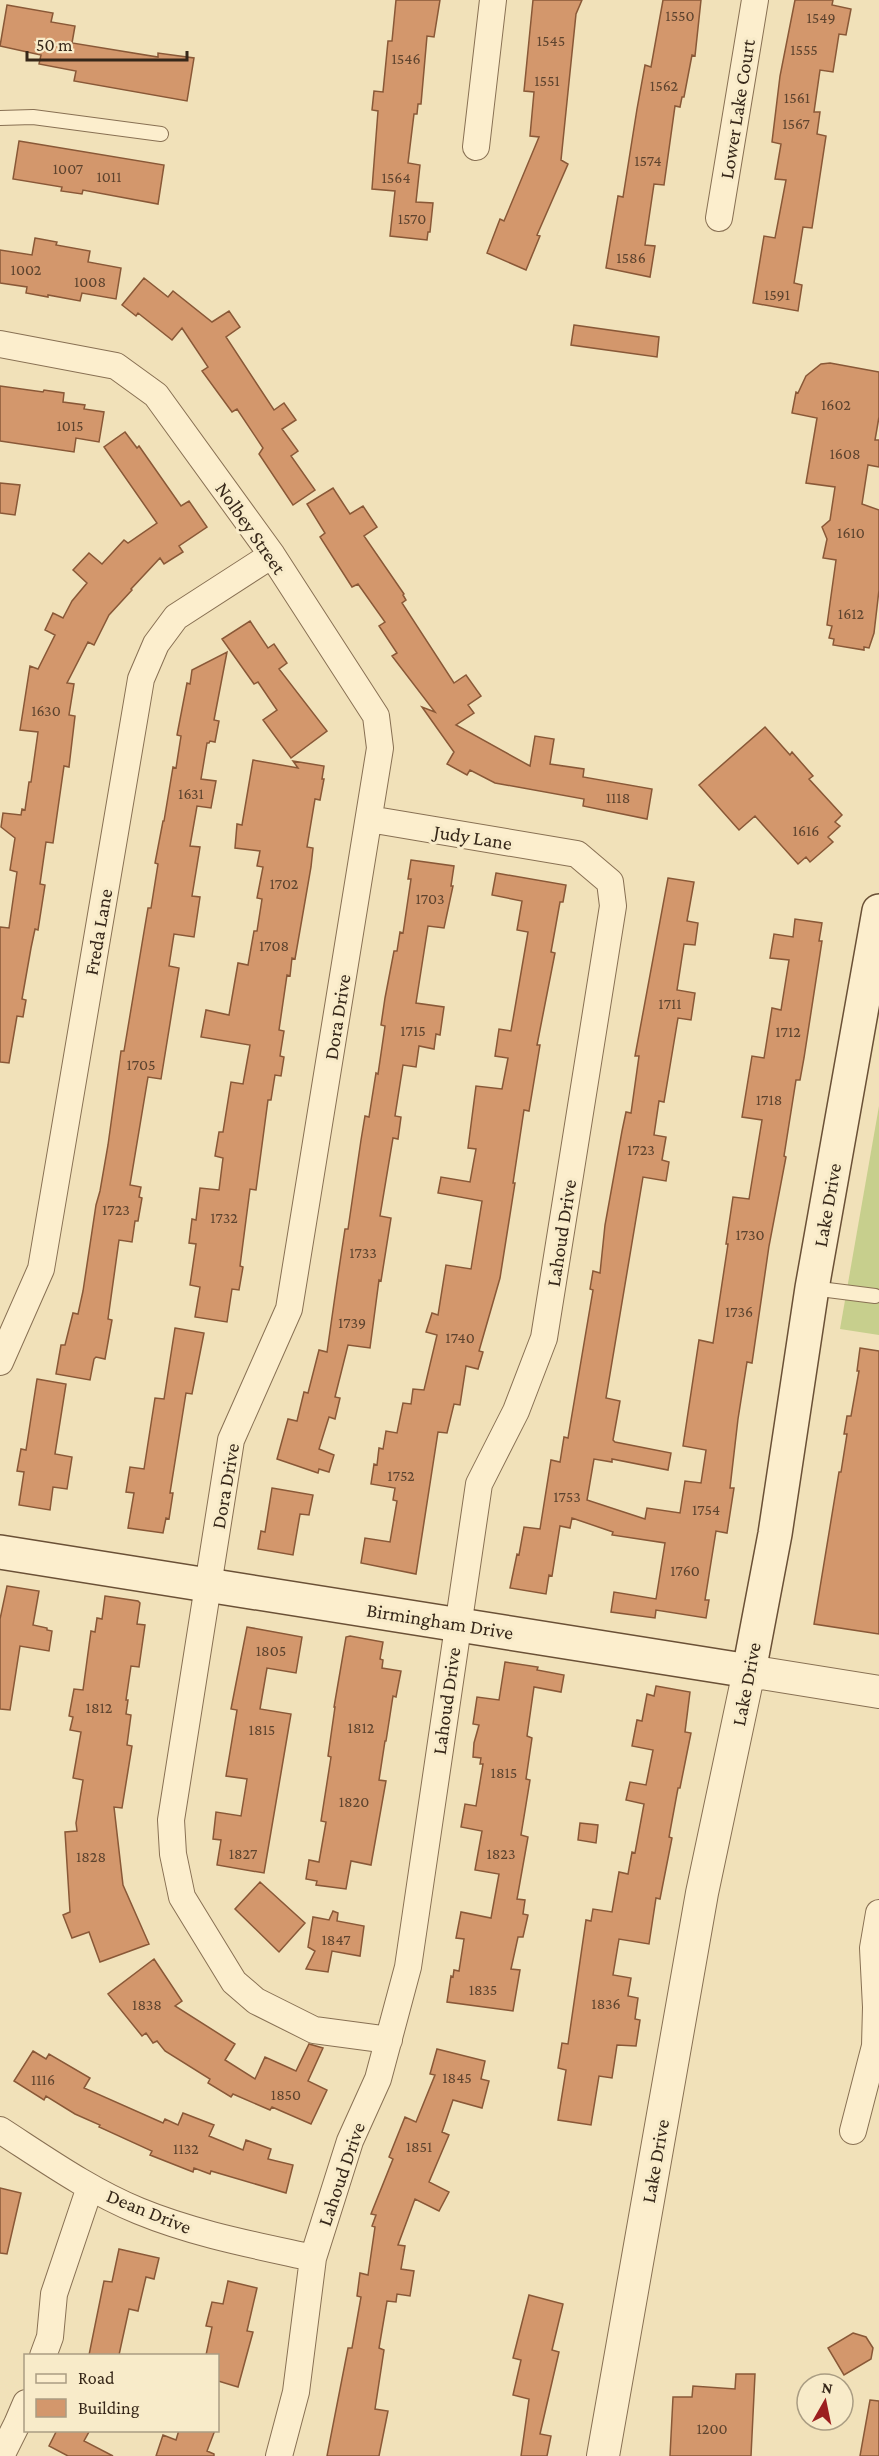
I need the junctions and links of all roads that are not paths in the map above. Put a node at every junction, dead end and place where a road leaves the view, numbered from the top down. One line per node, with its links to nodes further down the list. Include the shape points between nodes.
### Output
1 (493, 0): 5 (street)
2 (755, 0): 6 (street, Lower Lake Court)
3 (0, 118): 4 (lane, via 33,117)
4 (160, 134)
5 (476, 147)
6 (719, 218)
7 (0, 344): 8 (street, Nolbey Street, via 116,366 156,395)
8 (272, 555): 9 (street, Nolbey Street, via 376,716 380,748); 14 (street, Freda Lane, via 176,617 156,644 141,679 40,1269)
9 (369, 819): 10 (street, Judy Lane); 16 (street, Dora Drive, via 289,1309 231,1440)
10 (577, 854): 17 (street, Lahoud Drive, via 609,882 613,906 544,1338 516,1411 479,1484)
11 (879, 911): 12 (main road, Lake Drive)
12 (812, 1288): 13 (lane); 18 (main road, Lake Drive, via 775,1534)
13 (875, 1296)
14 (0, 1362)
15 (0, 1552): 16 (main road, Birmingham Drive)
16 (208, 1584): 17 (main road, Birmingham Drive); 21 (street, Dora Drive, via 171,1820 182,1898 234,1982 256,2001 314,2030)
17 (457, 1624): 18 (main road, Birmingham Drive); 21 (street, Lahoud Drive, via 408,1967)
18 (749, 1671): 19 (street, Birmingham Drive); 30 (street, Lake Drive, via 700,1904)
19 (879, 1692)
20 (879, 1913): 23 (street, via 873,1948 875,2046)
21 (389, 2040): 25 (street, Lahoud Drive, via 378,2079 350,2141)
22 (0, 2130): 24 (street, Dean Drive)
23 (853, 2131)
24 (90, 2187): 25 (street, Dean Drive, via 139,2211 208,2234); 26 (street, via 54,2294 50,2337)
25 (313, 2258): 29 (street, Lahoud Drive, via 296,2392)
26 (43, 2354)
27 (24, 2408): 28 (street)
28 (1, 2456)
29 (279, 2456)
30 (603, 2456)

